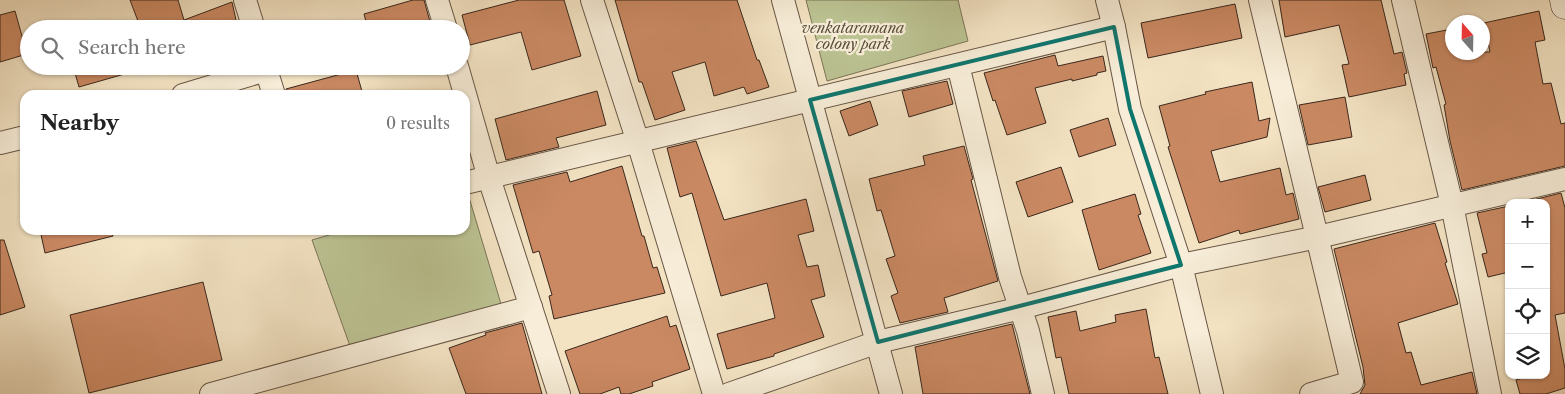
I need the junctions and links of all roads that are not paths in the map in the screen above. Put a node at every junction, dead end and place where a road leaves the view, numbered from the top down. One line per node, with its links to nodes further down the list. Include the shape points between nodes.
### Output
1 (245, 0): 10 (street)
2 (437, 0): 11 (street)
3 (592, 0): 23 (street)
4 (783, 0): 20 (street)
5 (1107, 0): 12 (street)
6 (1260, 0): 29 (street)
7 (1403, 0): 28 (street)
8 (1564, 0): 9 (street)
9 (1565, 5)
10 (251, 20)
11 (443, 20)
12 (1114, 27): 13 (street); 30 (street, via 1130,109)
13 (958, 65): 20 (street); 32 (street, via 1010,277)
14 (244, 75): 17 (street)
15 (268, 75): 18 (street)
16 (460, 75): 19 (street)
17 (198, 90)
18 (273, 90)
19 (464, 90)
20 (810, 100): 23 (street); 33 (street)
21 (470, 112): 25 (street)
22 (20, 138): 24 (street)
23 (638, 142): 25 (street); 36 (street)
24 (0, 143)
25 (489, 178): 27 (street); 31 (street)
26 (1565, 179): 28 (street)
27 (470, 183)
28 (1452, 205): 29 (street); 42 (street)
29 (1318, 237): 30 (street); 41 (street, via 1352,382)
30 (1181, 265): 32 (street); 40 (street)
31 (531, 306): 34 (street); 35 (street)
32 (1021, 308): 33 (street); 39 (street)
33 (878, 342): 37 (street); 38 (street)
34 (212, 394)
35 (559, 394)
36 (714, 394)
37 (729, 394)
38 (891, 394)
39 (1043, 394)
40 (1212, 394)
41 (1311, 394)
42 (1490, 394)

